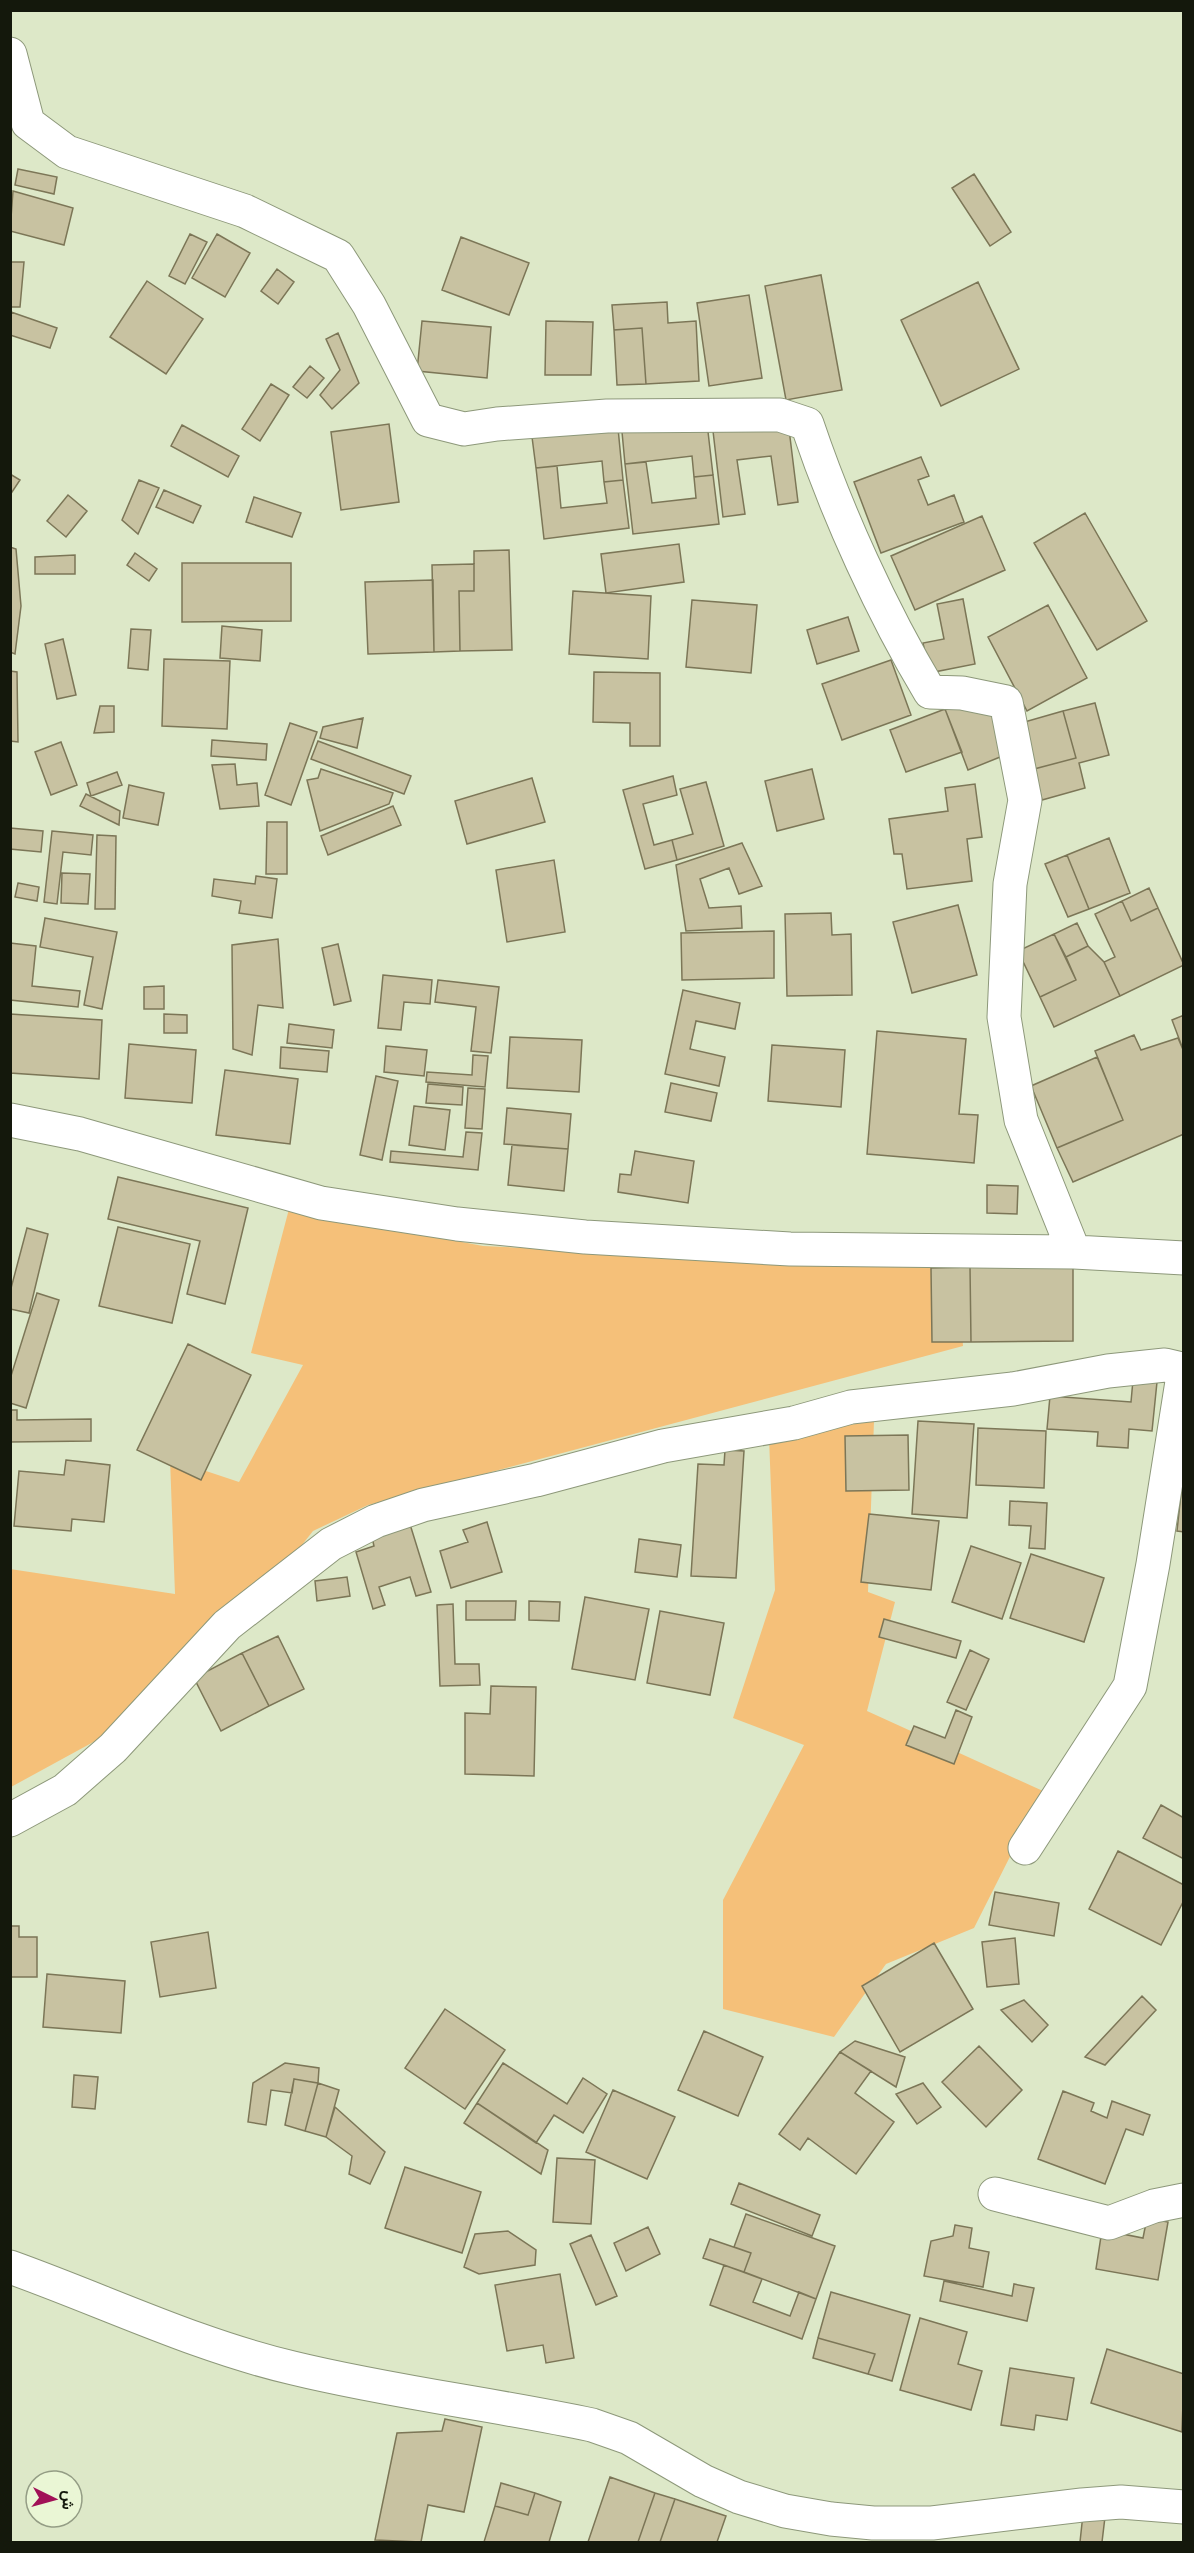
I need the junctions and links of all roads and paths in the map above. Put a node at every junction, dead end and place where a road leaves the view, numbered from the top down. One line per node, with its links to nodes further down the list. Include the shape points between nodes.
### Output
1 (10, 54): 2 (street)
2 (19, 130): 4 (street, via 67,152 244,211 338,256 369,305 428,420 464,429 606,416 780,416 807,424 826,480 908,655 930,692 962,693 1006,702 1025,800 1010,884 1004,1017 1020,1120)
3 (10, 1120): 4 (street, via 80,1134 321,1203 457,1224 585,1237 790,1249)
4 (1074, 1252): 5 (street)
5 (1184, 1258)
6 (1183, 1369): 7 (street, via 1165,1365 1108,1371 1013,1389 851,1407 794,1423 663,1446 423,1505 376,1521 331,1544 227,1625 105,1755 65,1790); 8 (street, via 1130,1686)
7 (10, 1820)
8 (1025, 1848)
9 (995, 2194): 10 (street, via 1109,2223 1154,2206)
10 (1184, 2200)
11 (10, 2267): 12 (street, via 160,2326 292,2368 592,2425 629,2438 703,2481 785,2511 873,2523 932,2523 1121,2502)
12 (1184, 2507)

